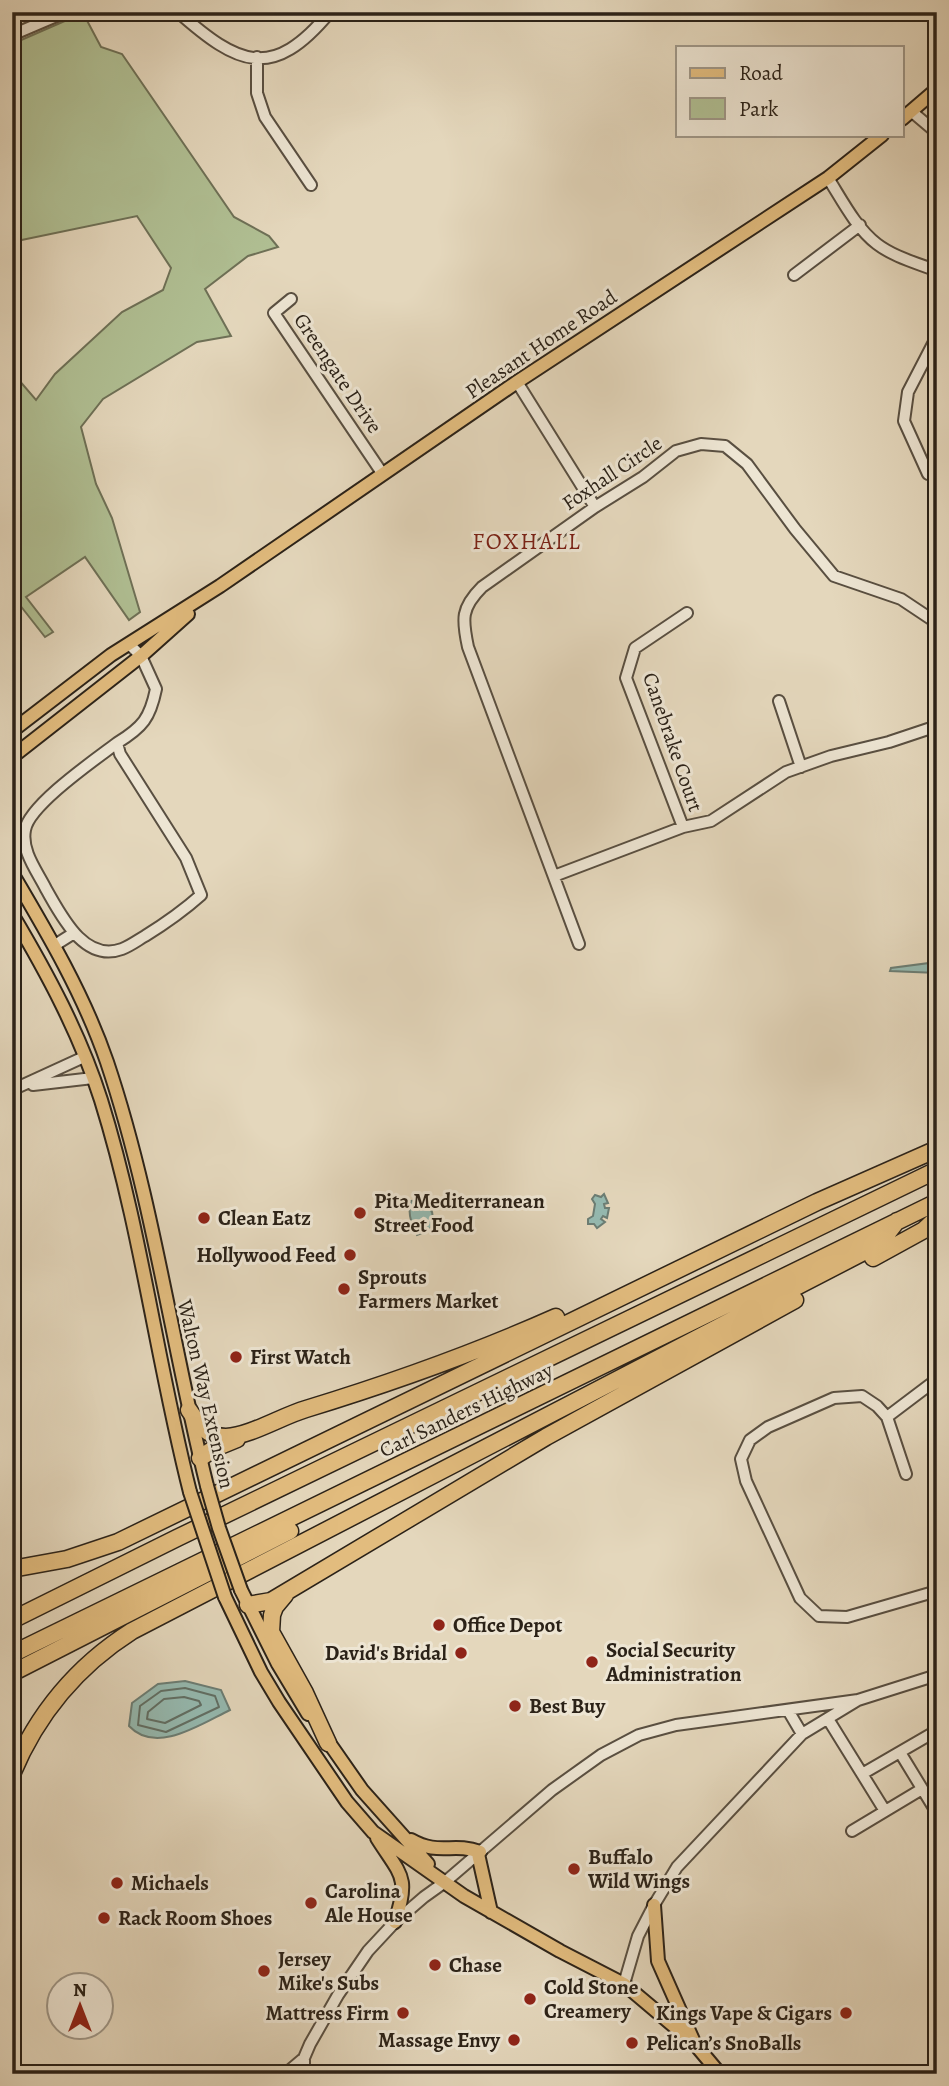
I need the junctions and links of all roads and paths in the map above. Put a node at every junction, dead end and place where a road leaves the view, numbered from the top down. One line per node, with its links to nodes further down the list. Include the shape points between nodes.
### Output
1 (66, 12): 4 (street)
2 (178, 12): 5 (street, via 220,47)
3 (330, 12): 5 (street, via 289,51)
4 (12, 35)
5 (257, 58): 11 (street, via 257,93 265,117)
6 (937, 89): 7 (main road)
7 (906, 115): 8 (street)
8 (937, 133)
9 (881, 136): 10 (main road, Pleasant Home Road)
10 (828, 178): 12 (street); 17 (main road, Pleasant Home Road)
11 (311, 185)
12 (860, 225): 13 (street, via 876,244); 14 (street)
13 (937, 271)
14 (794, 275)
15 (291, 299): 18 (street, Greengate Drive, via 274,313)
16 (937, 336): 19 (street, via 908,392 904,421)
17 (517, 382): 18 (main road, Pleasant Home Road); 20 (street)
18 (382, 473): 21 (main road, Pleasant Home Road)
19 (928, 474)
20 (595, 507): 23 (street, Foxhall Circle, via 676,451 701,444 725,446 747,464 834,576 901,599); 34 (street, Foxhall Circle, via 482,587 464,611 468,647)
21 (220, 586): 24 (main road, Pleasant Home Road); 25 (main road, Pleasant Home Road)
22 (687, 613): 32 (street, Canebrake Court, via 635,648 626,678)
23 (937, 623)
24 (129, 644): 25 (street); 28 (main road, Pleasant Home Road)
25 (141, 656): 29 (street, via 156,689 153,703 147,719); 30 (main road, Pleasant Home Road)
26 (779, 701): 31 (street)
27 (937, 726): 31 (street)
28 (12, 731)
29 (117, 743): 36 (street, via 58,789 31,815 25,829 26,849); 36 (street, via 186,859 201,895 181,914 122,949 100,951)
30 (12, 757)
31 (801, 767): 32 (street, via 774,779 711,821)
32 (682, 827): 34 (street)
33 (12, 873): 38 (main road, Walton Way Extension)
34 (554, 876): 37 (street, Foxhall Circle)
35 (12, 914): 39 (main road, Walton Way Extension, via 62,1003)
36 (74, 933): 38 (street)
37 (579, 944)
38 (55, 945): 45 (main road, Walton Way Extension, via 107,1061)
39 (84, 1057): 40 (main road, Walton Way Extension); 41 (street)
40 (93, 1078): 41 (street); 46 (main road, Walton Way Extension)
41 (24, 1086): 42 (street)
42 (12, 1090)
43 (937, 1149): 50 (highway)
44 (937, 1170): 64 (highway, Carl Sanders Highway)
45 (141, 1190): 46 (main road); 53 (main road, Walton Way Extension)
46 (125, 1191): 56 (main road, Walton Way Extension)
47 (937, 1202): 49 (highway, Carl Sanders Highway)
48 (937, 1217): 60 (highway, via 924,1230 546,1437)
49 (897, 1221): 57 (highway, Carl Sanders Highway); 75 (highway, via 880,1244 132,1631 99,1654 58,1695)
50 (623, 1296): 52 (highway, via 596,1300 394,1382); 59 (highway, via 118,1542 67,1559)
51 (932, 1383): 54 (street)
52 (331, 1402): 53 (highway, via 223,1437 200,1427); 55 (highway)
53 (189, 1410): 55 (main road, Walton Way Extension)
54 (887, 1417): 58 (street); 61 (street, via 862,1396 834,1398 768,1427 744,1450 741,1459 746,1481 800,1598 820,1616 847,1617)
55 (200, 1458): 56 (main road); 63 (main road, Walton Way Extension, bridge, via 222,1538)
56 (185, 1471): 62 (main road, Walton Way Extension, bridge)
57 (387, 1471): 65 (highway, Carl Sanders Highway); 66 (highway, via 338,1506)
58 (906, 1474)
59 (12, 1569)
60 (289, 1590): 63 (highway, via 271,1601); 73 (highway, via 275,1607 271,1632)
61 (937, 1591)
62 (226, 1599): 63 (main road); 81 (main road, Walton Way Extension, via 279,1702)
63 (248, 1605): 73 (main road, Walton Way Extension, via 278,1664)
64 (12, 1620)
65 (12, 1654)
66 (12, 1673)
67 (937, 1675): 68 (street)
68 (858, 1700): 69 (street); 70 (street)
69 (789, 1712): 71 (street); 83 (street, via 718,1718 639,1735 552,1790)
70 (828, 1719): 71 (street); 76 (street)
71 (802, 1734): 85 (street, via 677,1867)
72 (931, 1734): 74 (street)
73 (328, 1743): 82 (main road, Walton Way Extension)
74 (901, 1754): 76 (street); 77 (street)
75 (12, 1774)
76 (863, 1774): 78 (street)
77 (922, 1789): 78 (street); 79 (street)
78 (885, 1811): 80 (street)
79 (937, 1813)
80 (852, 1831)
81 (373, 1832): 84 (main road, Walton Way Extension); 87 (main road, via 402,1876 404,1891)
82 (402, 1835): 83 (main road, via 431,1849 459,1846); 84 (main road, Walton Way Extension)
83 (479, 1853): 84 (street); 86 (main road)
84 (445, 1882): 86 (main road, Walton Way Extension); 87 (street)
85 (654, 1905): 88 (street, via 638,1936); 89 (main road, via 658,1961)
86 (491, 1912): 88 (main road, Walton Way Extension)
87 (395, 1922): 90 (street, via 356,1967)
88 (624, 1983): 89 (main road, Walton Way Extension)
89 (694, 2043): 93 (main road, Walton Way Extension)
90 (304, 2057): 91 (street); 92 (street)
91 (289, 2074)
92 (304, 2074)
93 (720, 2074)

